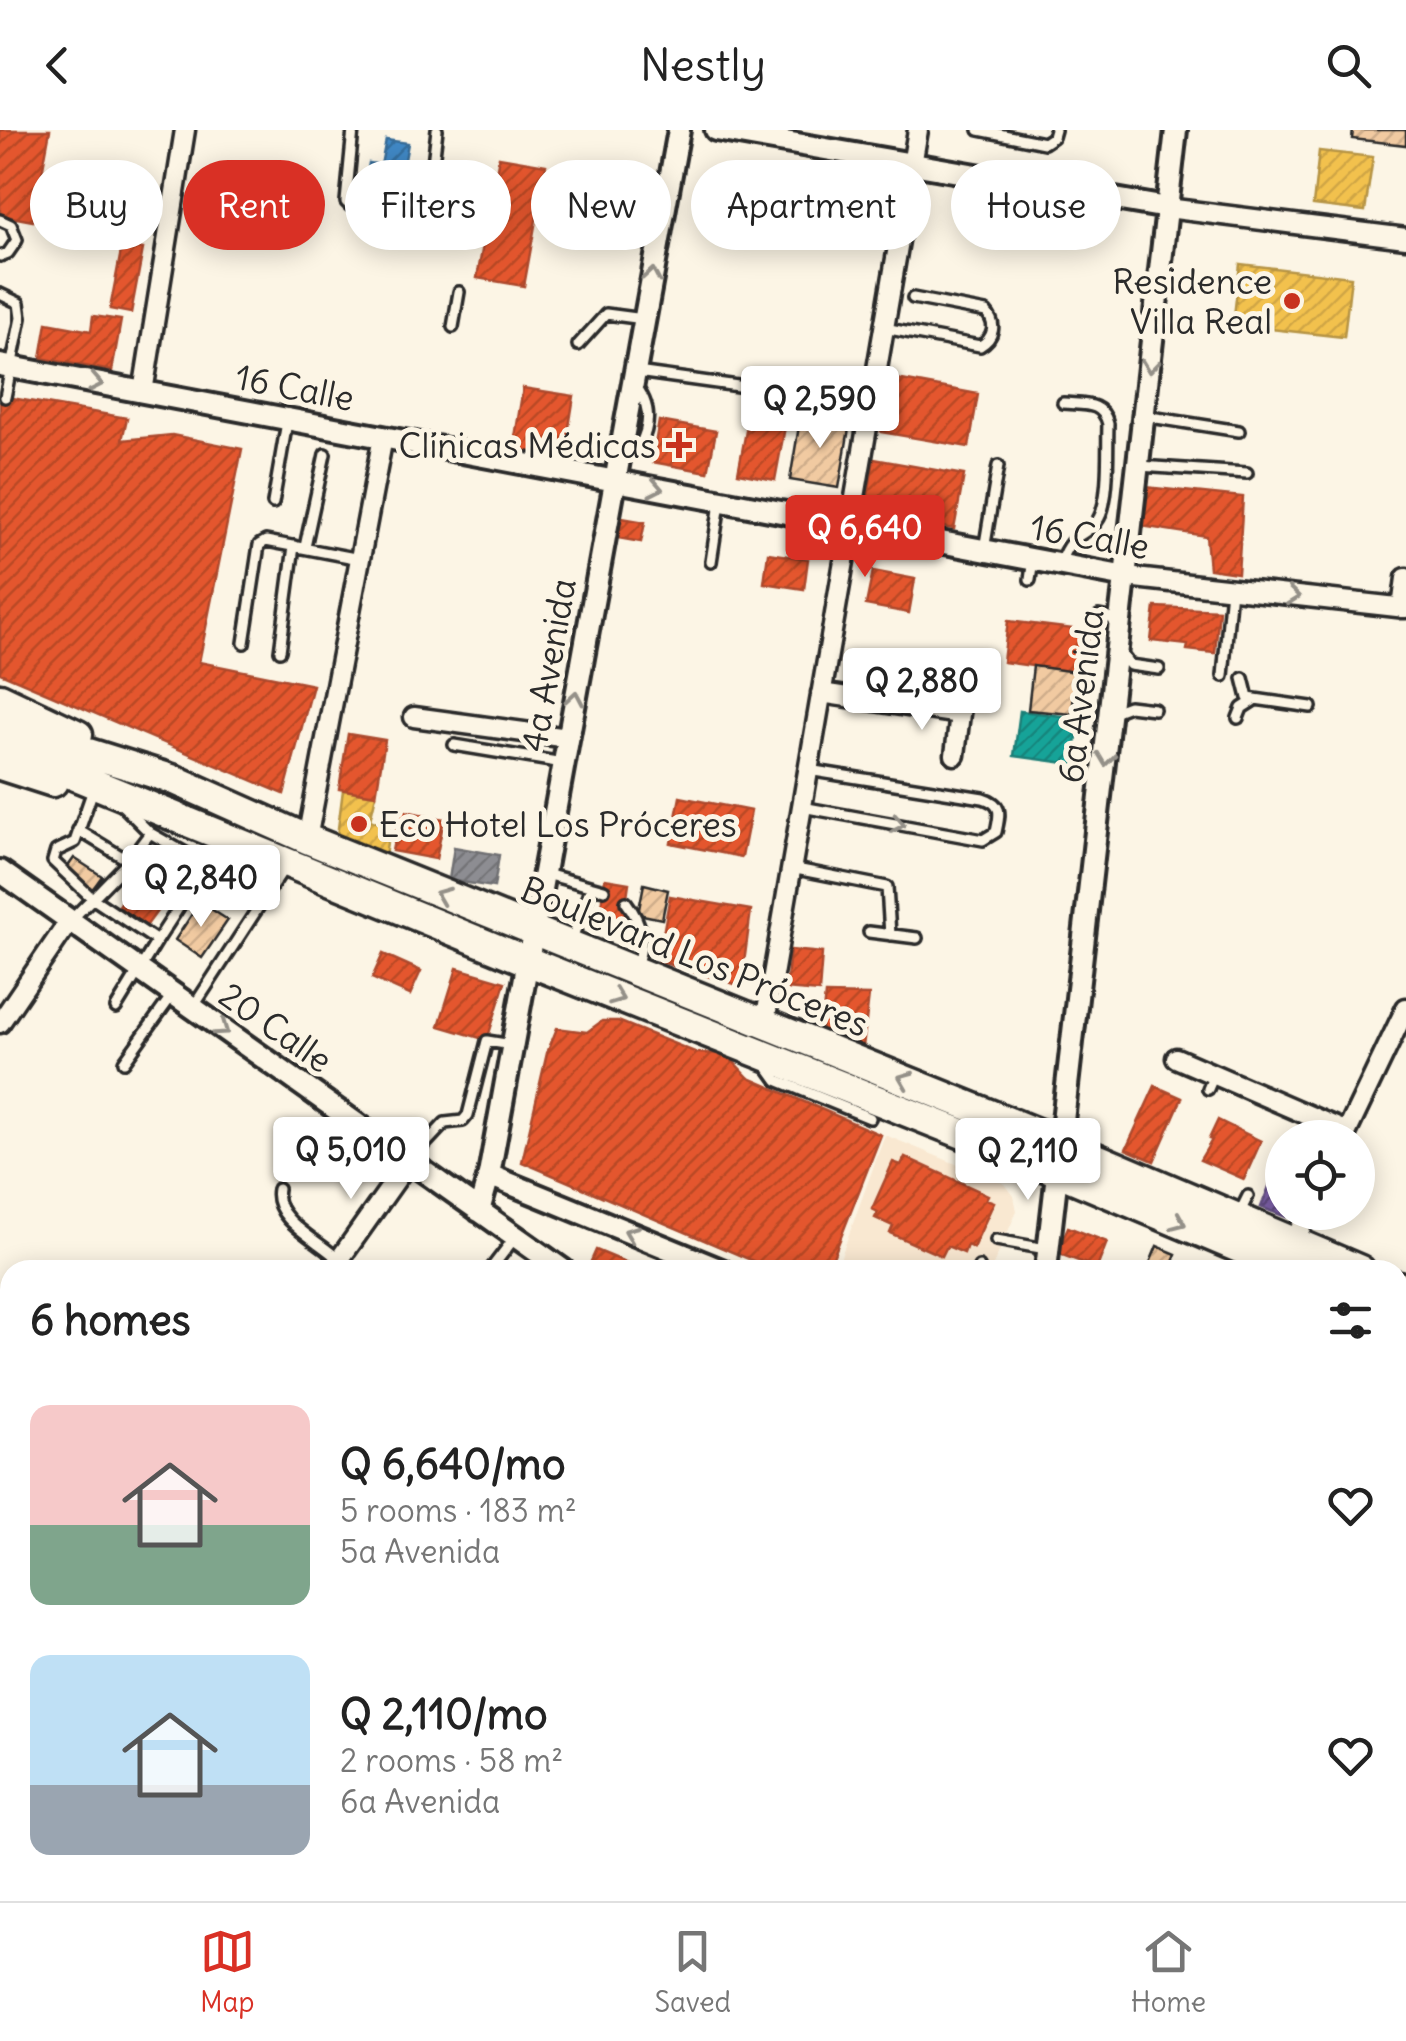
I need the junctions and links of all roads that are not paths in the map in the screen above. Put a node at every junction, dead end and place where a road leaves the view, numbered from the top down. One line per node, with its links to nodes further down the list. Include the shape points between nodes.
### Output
1 (185, 130): 29 (street)
2 (353, 130): 3 (lane, via 346,202 356,213 412,221 428,205)
3 (437, 130)
4 (679, 130): 21 (street, 4a Avenida, one-way to 4)
5 (716, 130): 10 (street)
6 (918, 130): 11 (street)
7 (980, 130): 8 (lane, via 1044,143)
8 (1056, 130)
9 (1176, 130): 13 (street, 6a Avenida)
10 (884, 160)
11 (913, 160)
12 (931, 168): 13 (street)
13 (1167, 208): 15 (street); 33 (street, 6a Avenida, one-way to 33)
14 (0, 220): 17 (lane, via 12,225 17,240)
15 (1406, 238)
16 (897, 250): 23 (street)
17 (0, 256)
18 (459, 292): 22 (lane)
19 (0, 294): 25 (lane, via 21,310)
20 (913, 298): 23 (lane, via 986,312 993,331 988,342 980,346)
21 (644, 319): 24 (lane, via 606,314); 26 (street, 4a Avenida)
22 (453, 327)
23 (884, 328): 32 (street)
24 (578, 345)
25 (5, 366): 29 (street, 16 Calle, one-way to 29); 30 (lane)
26 (634, 377): 27 (lane); 41 (street, 4a Avenida)
27 (738, 386)
28 (766, 386): 32 (lane)
29 (143, 392): 34 (street, 16 Calle)
30 (6, 397)
31 (1064, 403): 49 (lane, via 1099,406 1108,424 1098,520 1068,543)
32 (871, 404): 44 (street)
33 (1144, 416): 35 (lane); 39 (street, 6a Avenida)
34 (288, 419): 36 (street, 16 Calle); 43 (lane)
35 (1240, 431)
36 (383, 437): 41 (street, 16 Calle); 47 (street)
37 (325, 454): 45 (lane)
38 (998, 466): 46 (lane)
39 (1139, 466): 40 (lane); 50 (street, 6a Avenida)
40 (1247, 473)
41 (615, 480): 42 (street, 16 Calle, one-way to 42); 73 (street, 4a Avenida, one-way to 41)
42 (720, 500): 44 (street, 16 Calle); 48 (lane)
43 (273, 503)
44 (850, 525): 46 (street, 16 Calle); 63 (street)
45 (300, 547): 47 (lane); 56 (lane, via 275,540 259,545); 58 (lane)
46 (984, 550): 49 (street, 16 Calle, via 1032,570)
47 (360, 559): 86 (street)
48 (711, 562)
49 (1060, 564): 50 (street, 16 Calle)
50 (1126, 577): 52 (street, 16 Calle); 55 (street, 6a Avenida)
51 (1406, 578): 53 (street)
52 (1230, 588): 53 (street, 16 Calle, one-way to 53); 61 (lane)
53 (1404, 608)
54 (1099, 616): 55 (lane)
55 (1122, 620): 57 (street, 6a Avenida)
56 (244, 643)
57 (1118, 650): 60 (lane, via 1130,664); 68 (street, 6a Avenida)
58 (280, 651)
59 (968, 663): 69 (street)
60 (1159, 668)
61 (1222, 676)
62 (1243, 678): 65 (lane, via 1248,698)
63 (822, 692): 69 (street); 79 (street)
64 (0, 698): 80 (highway)
65 (1255, 700): 66 (lane); 71 (lane)
66 (1311, 707)
67 (1154, 708): 68 (lane)
68 (1111, 713): 121 (street, 6a Avenida, one-way to 121)
69 (960, 714): 76 (street)
70 (414, 717): 73 (street)
71 (1238, 718)
72 (0, 721): 80 (highway, Boulevard Los Próceres)
73 (568, 738): 77 (street, 4a Avenida)
74 (0, 745): 81 (highway, Boulevard Los Próceres)
75 (454, 745): 77 (lane)
76 (955, 756)
77 (563, 763): 92 (street, 4a Avenida)
78 (0, 765): 81 (highway, via 52,782)
79 (808, 770): 82 (street); 82 (lane, one-way to 79, via 983,840 996,832 998,821 1000,808 983,798)
80 (175, 780): 86 (highway, Boulevard Los Próceres)
81 (97, 786): 83 (lane); 84 (lane); 85 (highway, Boulevard Los Próceres)
82 (802, 807): 90 (street)
83 (78, 830): 87 (lane); 95 (lane, via 54,861)
84 (150, 833): 87 (lane); 89 (lane)
85 (225, 836): 88 (highway, Boulevard Los Próceres); 89 (lane)
86 (308, 840): 98 (highway, Boulevard Los Próceres, one-way to 86)
87 (128, 861): 95 (lane)
88 (287, 863): 104 (highway, Boulevard Los Próceres); 109 (lane)
89 (205, 864): 102 (lane)
90 (791, 868): 100 (lane, via 887,888); 111 (street)
91 (0, 871): 97 (street, 20 Calle)
92 (543, 874): 93 (lane); 98 (street, 4a Avenida)
93 (591, 887): 94 (lane); 103 (lane)
94 (604, 890)
95 (92, 898): 97 (lane); 102 (lane)
96 (626, 902): 106 (lane, via 643,938)
97 (70, 920): 105 (street, 20 Calle); 112 (street)
98 (532, 932): 103 (highway, Boulevard Los Próceres); 104 (street, 4a Avenida)
99 (869, 932): 100 (lane)
100 (890, 935): 101 (lane)
101 (918, 938)
102 (157, 941): 105 (lane)
103 (570, 946): 106 (highway, Boulevard Los Próceres)
104 (526, 961): 114 (street, 4a Avenida); 115 (highway, Boulevard Los Próceres, one-way to 115)
105 (139, 970): 107 (street, 20 Calle); 108 (lane)
106 (634, 972): 111 (highway, Boulevard Los Próceres)
107 (173, 994): 109 (street, 20 Calle); 117 (lane)
108 (116, 1008)
109 (193, 1008): 122 (street, 20 Calle, one-way to 122)
110 (1406, 1008): 113 (street)
111 (764, 1022): 121 (highway, Boulevard Los Próceres, one-way to 111)
112 (0, 1023)
113 (1400, 1034): 120 (street)
114 (512, 1045): 122 (lane, via 486,1042 464,1122 445,1123); 123 (street, 4a Avenida)
115 (758, 1051): 118 (lane, via 776,1080); 121 (highway, Boulevard Los Próceres)
116 (1176, 1058): 119 (street, via 1211,1082)
117 (124, 1062)
118 (870, 1118)
119 (1307, 1120)
120 (1353, 1120)
121 (1058, 1156): 134 (street, 6a Avenida); 135 (highway, Boulevard Los Próceres, one-way to 135); 136 (highway, Boulevard Los Próceres, via 1242,1207)
122 (410, 1161): 125 (street, 20 Calle); 130 (street)
123 (489, 1175): 125 (street, 4a Avenida); 133 (street, one-way to 123)
124 (278, 1189): 129 (lane, via 281,1212)
125 (479, 1210): 127 (street, 20 Calle)
126 (1300, 1230): 137 (street)
127 (516, 1236): 131 (lane); 132 (street, 20 Calle)
128 (996, 1240): 134 (lane)
129 (331, 1260)
130 (340, 1260)
131 (498, 1260)
132 (549, 1260)
133 (697, 1260)
134 (1047, 1260)
135 (1283, 1260)
136 (1285, 1260)
137 (1288, 1260)

